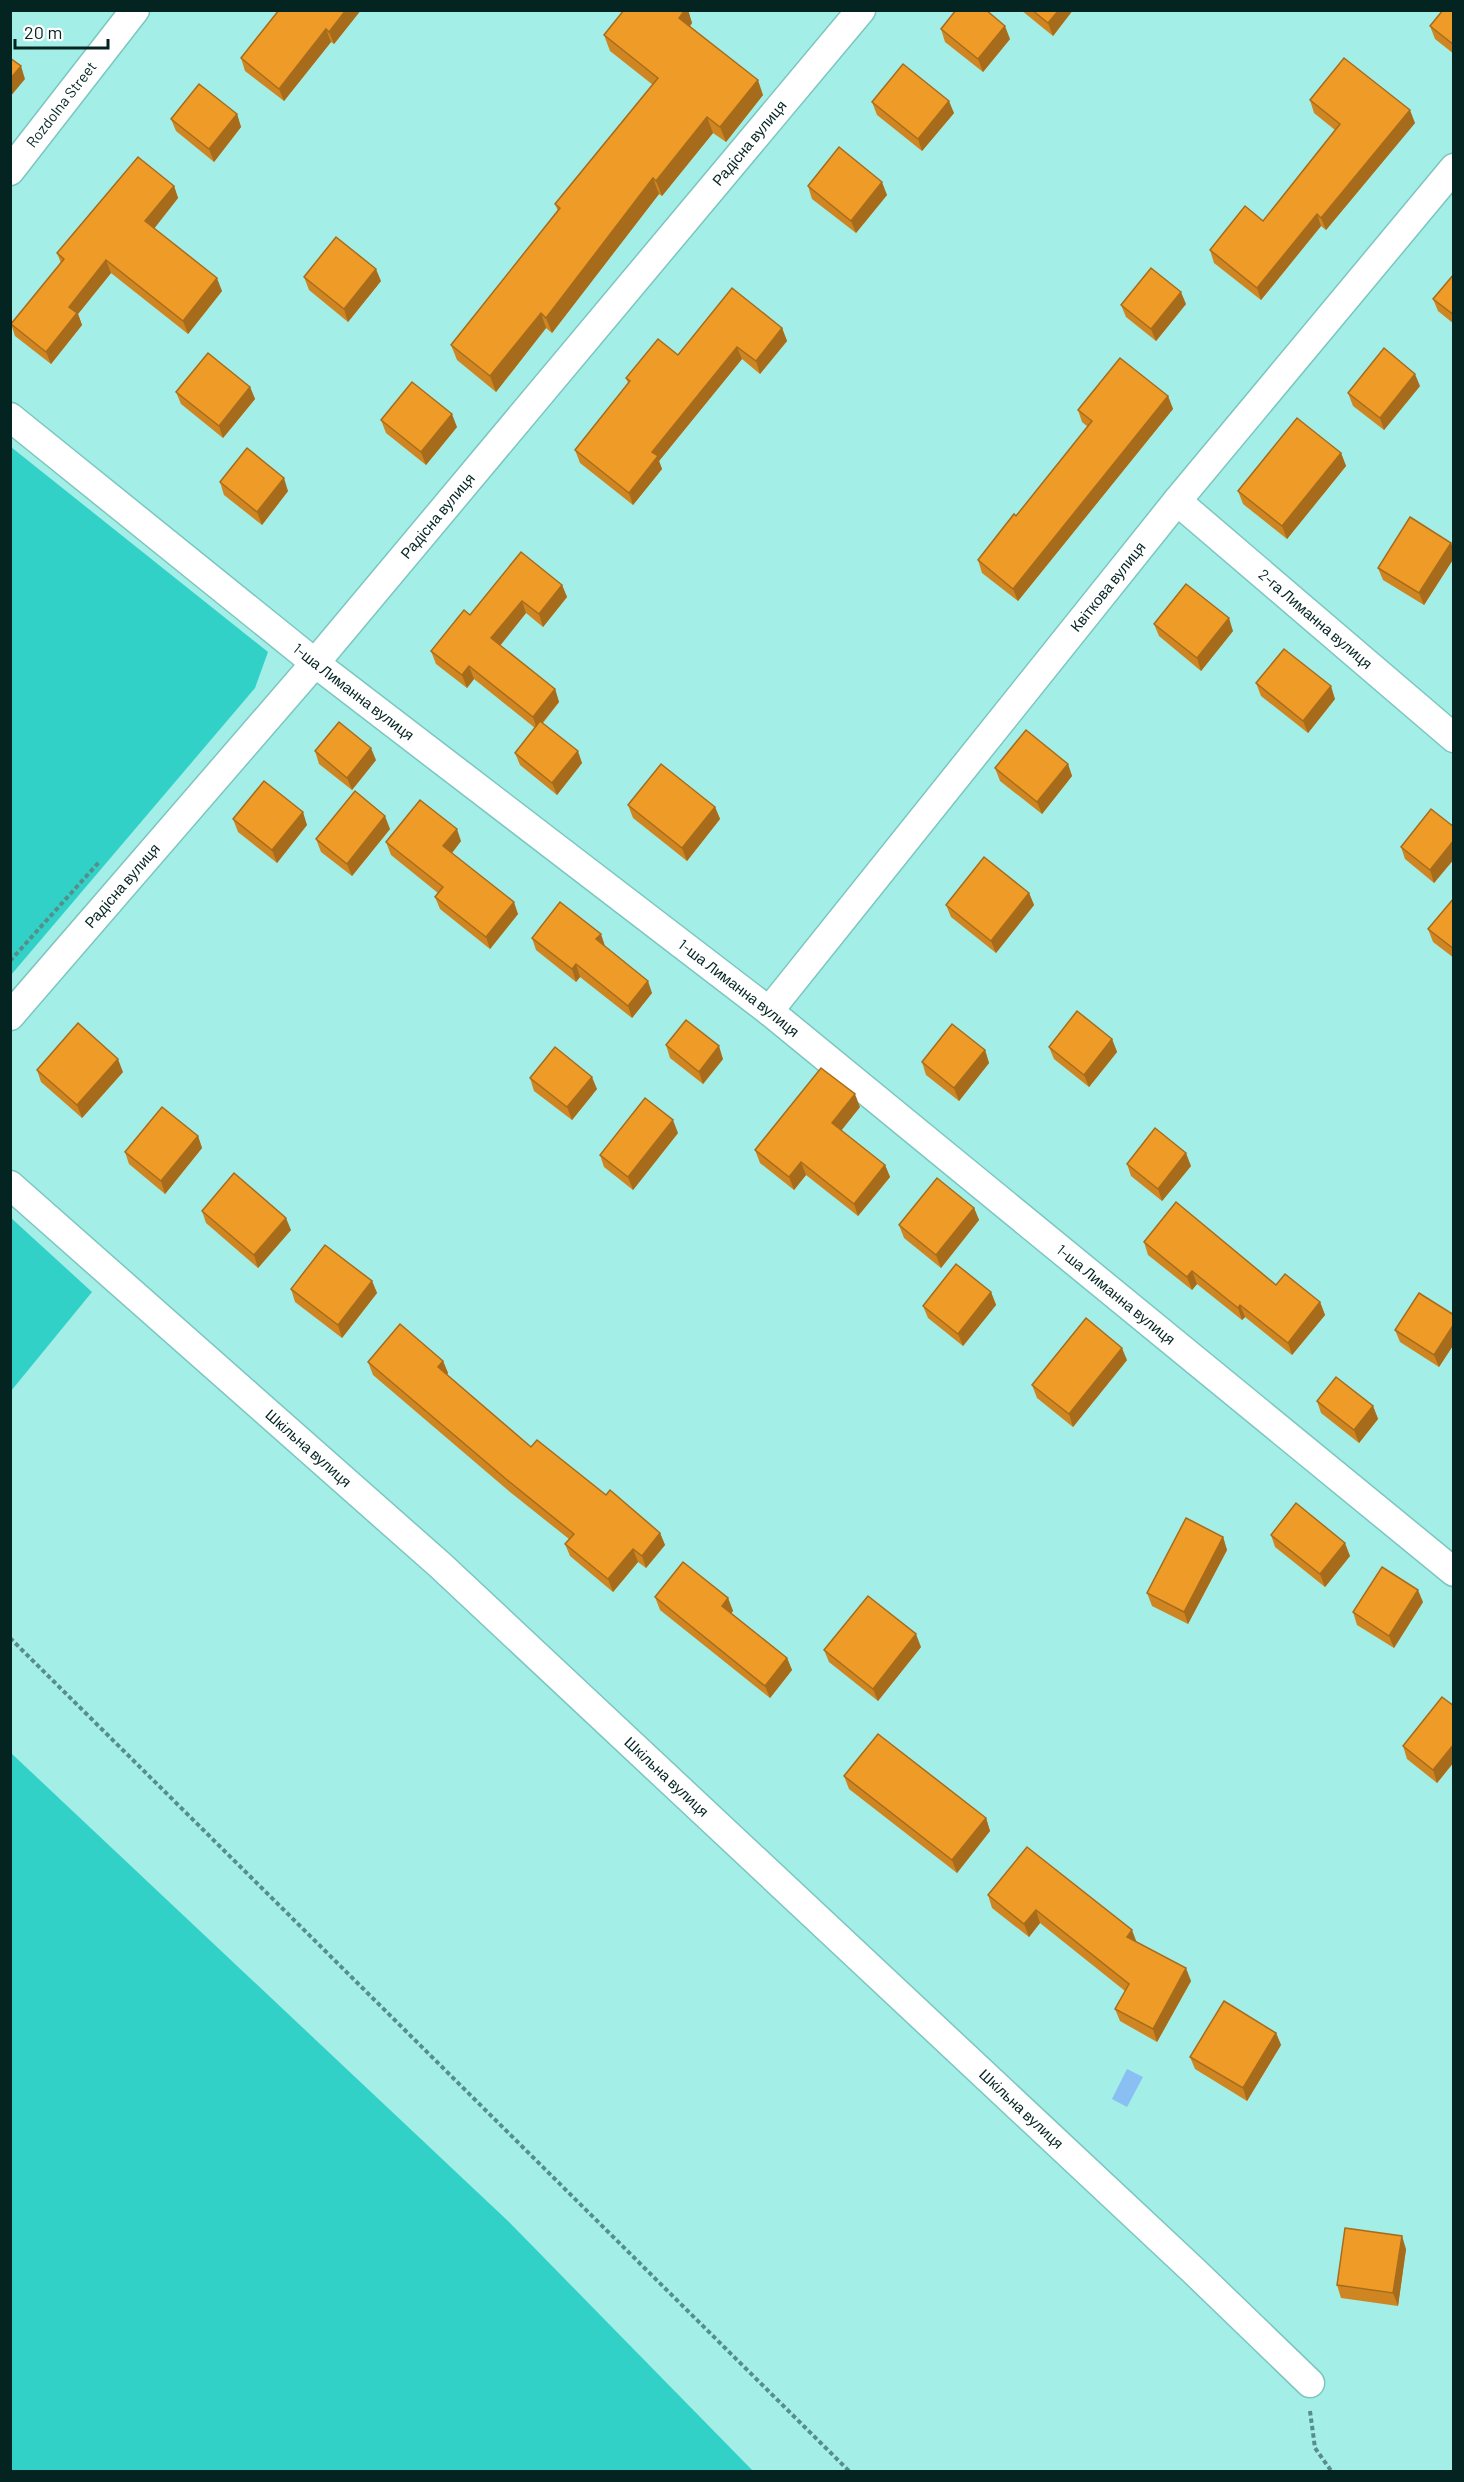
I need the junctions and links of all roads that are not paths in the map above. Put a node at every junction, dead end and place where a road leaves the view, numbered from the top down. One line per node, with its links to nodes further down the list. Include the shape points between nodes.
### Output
1 (135, 10): 4 (street, Rozdolna Street)
2 (861, 10): 7 (street, Радісна вулиця)
3 (1454, 168): 6 (street, Квіткова вулиця)
4 (10, 171)
5 (10, 417): 7 (street, 1-ша Лиманна вулиця)
6 (1177, 501): 8 (street, 2-га Лиманна вулиця); 9 (street, Квіткова вулиця)
7 (315, 663): 9 (street, 1-ша Лиманна вулиця); 10 (street, Радісна вулиця)
8 (1454, 738)
9 (769, 1011): 12 (street, 1-ша Лиманна вулиця)
10 (10, 1016)
11 (10, 1185): 13 (street, Шкільна вулиця, via 440,1565)
12 (1454, 1572)
13 (1310, 2383)

